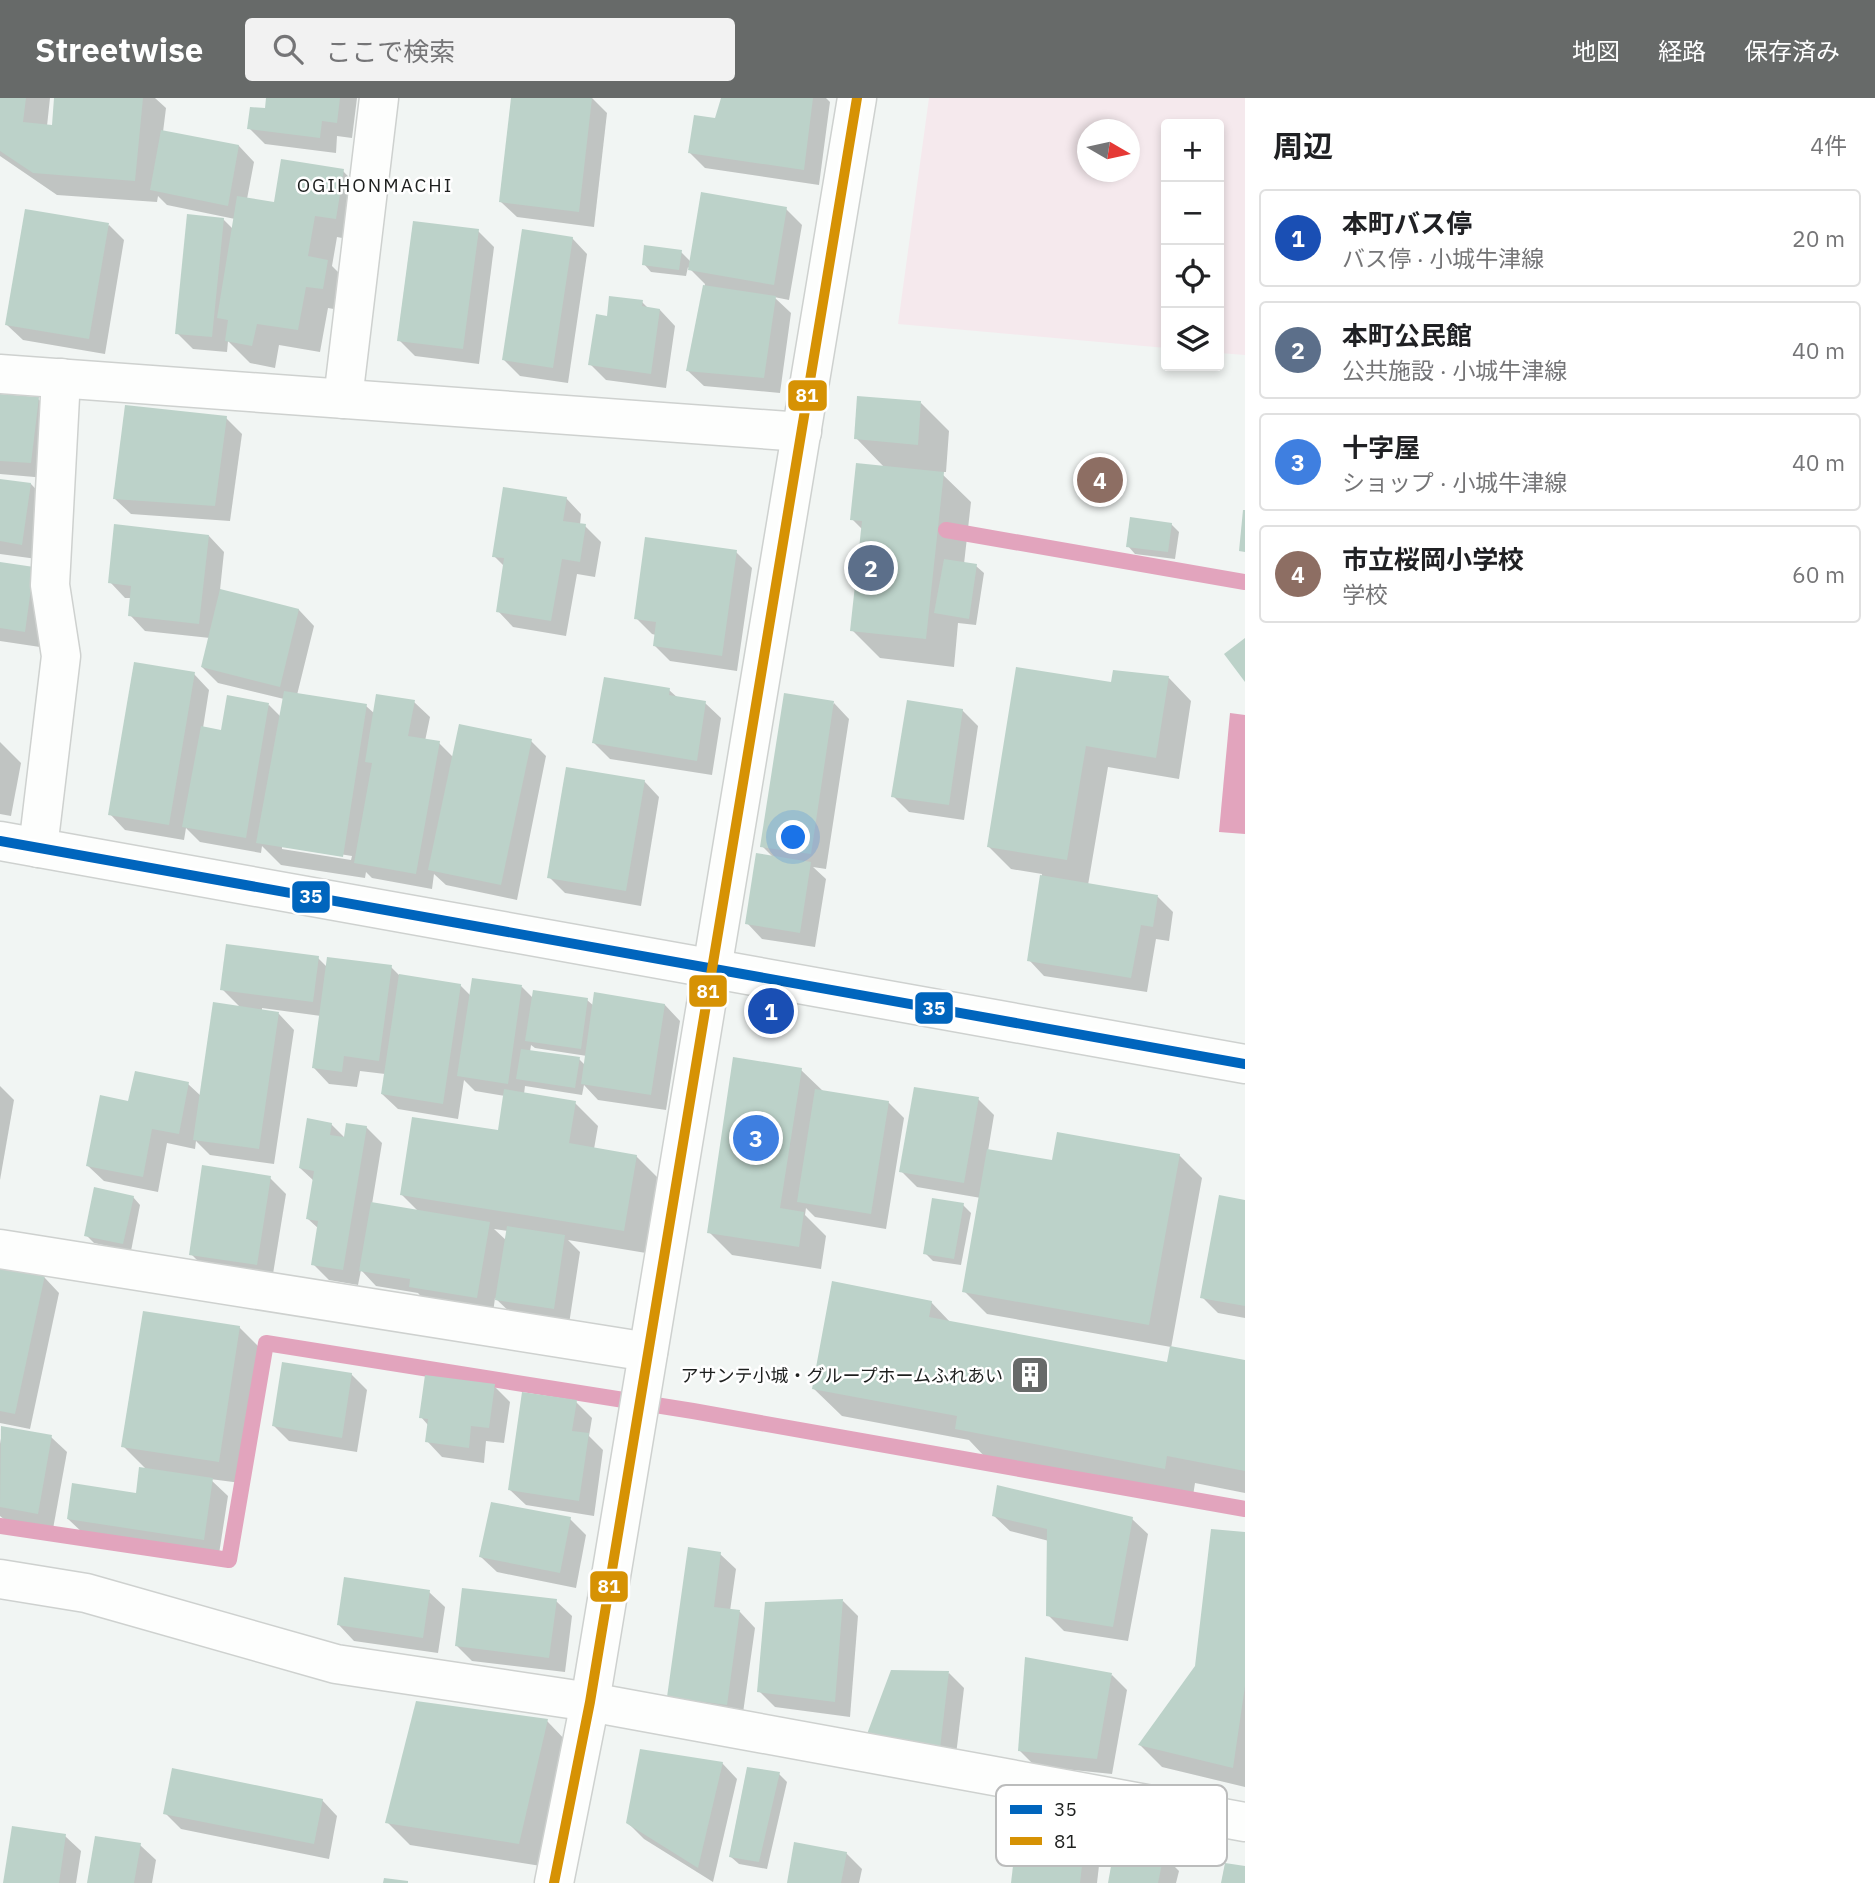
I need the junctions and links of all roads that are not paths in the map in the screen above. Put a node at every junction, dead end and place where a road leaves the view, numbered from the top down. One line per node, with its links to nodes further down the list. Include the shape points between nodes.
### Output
1 (379, 98): 5 (street)
2 (857, 98): 6 (street)
3 (0, 374): 4 (street)
4 (61, 378): 5 (street); 8 (street, via 50,585 61,656)
5 (343, 399): 6 (street)
6 (802, 432): 9 (street)
7 (0, 841): 8 (street)
8 (38, 848): 9 (street)
9 (712, 969): 10 (street); 12 (street)
10 (1245, 1064)
11 (0, 1249): 12 (street)
12 (648, 1353): 14 (street)
13 (0, 1580): 14 (street, via 86,1593 336,1664)
14 (590, 1702): 15 (street); 18 (street)
15 (1043, 1785)
16 (1227, 1819): 17 (street)
17 (1245, 1822)
18 (554, 1883)

